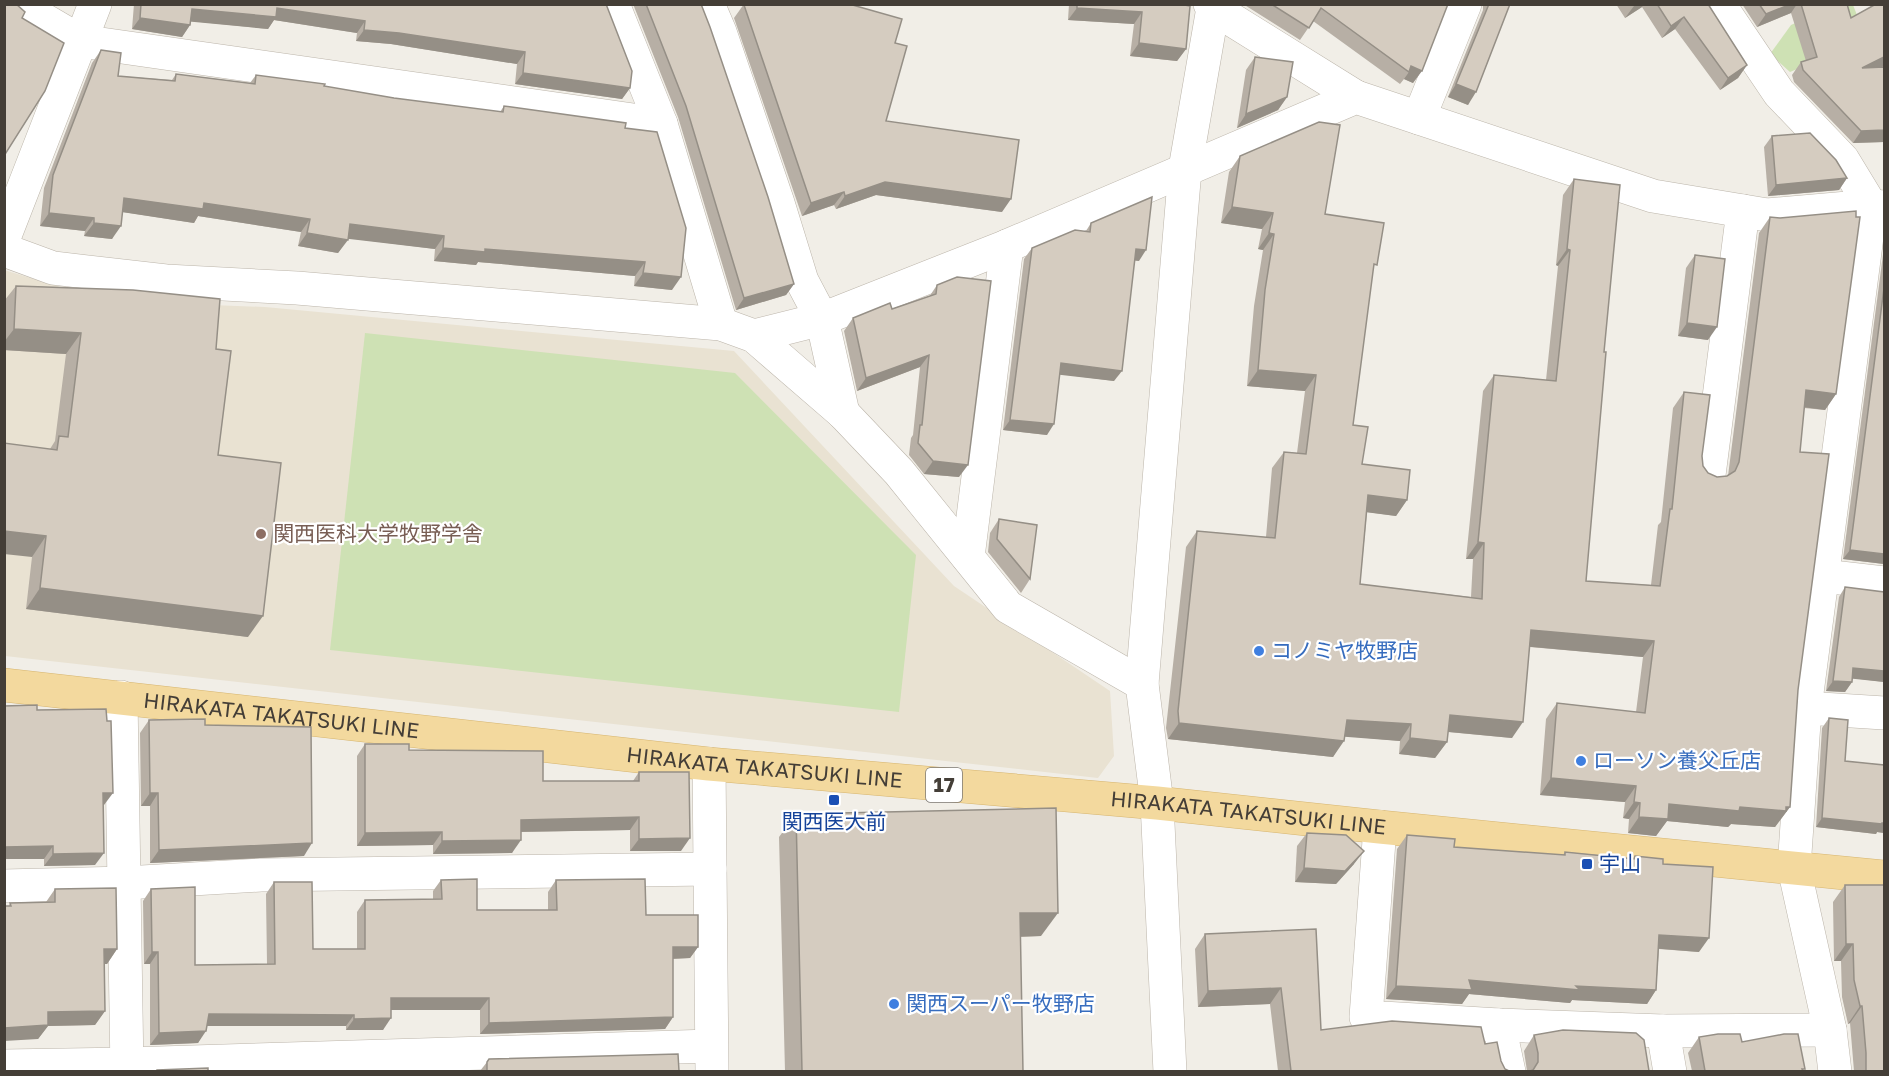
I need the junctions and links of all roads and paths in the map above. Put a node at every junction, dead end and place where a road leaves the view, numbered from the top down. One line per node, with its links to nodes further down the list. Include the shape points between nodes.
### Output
1 (17, 4): 8 (street)
2 (94, 4): 8 (street)
3 (613, 4): 11 (street)
4 (708, 4): 18 (street, via 802,281)
5 (1465, 4): 10 (street)
6 (1719, 4): 13 (street, via 1779,93 1843,160)
7 (1211, 6): 9 (street); 12 (street)
8 (80, 41): 11 (street); 15 (street)
9 (1356, 97): 10 (street); 12 (street)
10 (1419, 118): 14 (street, via 1653,196)
11 (661, 124): 19 (street)
12 (1185, 169): 16 (street); 26 (street)
13 (1878, 206): 14 (street, via 1767,215); 24 (street)
14 (1743, 211): 22 (street)
15 (4, 238)
16 (1007, 246): 18 (street); 23 (street)
17 (4, 250): 19 (street, via 52,268 165,281 297,288)
18 (822, 319): 20 (street); 21 (street)
19 (721, 324): 20 (street)
20 (754, 336): 21 (street)
21 (843, 413): 23 (street, via 899,472)
22 (1708, 475)
23 (968, 557): 26 (street, via 1008,608)
24 (1823, 576): 25 (street); 29 (street)
25 (1884, 583)
26 (1142, 684): 32 (street)
27 (4, 685): 28 (main road, HIRAKATA TAKATSUKI LINE / 17)
28 (121, 697): 31 (main road, HIRAKATA TAKATSUKI LINE / 17); 37 (street)
29 (1805, 708): 30 (street); 34 (street)
30 (1884, 713)
31 (709, 764): 32 (main road, HIRAKATA TAKATSUKI LINE / 17); 35 (street)
32 (1157, 803): 33 (main road, HIRAKATA TAKATSUKI LINE / 17); 45 (street)
33 (1380, 827): 34 (main road, HIRAKATA TAKATSUKI LINE / 17); 39 (street, via 1366,1017)
34 (1794, 868): 36 (main road, HIRAKATA TAKATSUKI LINE / 17); 40 (street)
35 (710, 869): 37 (street, via 261,875); 42 (street)
36 (1884, 877)
37 (125, 883): 38 (street); 44 (street)
38 (4, 886)
39 (1499, 1025): 41 (street); 46 (street)
40 (1830, 1030): 41 (street); 48 (street)
41 (1663, 1031): 47 (street)
42 (711, 1059): 44 (street)
43 (4, 1066): 44 (street)
44 (127, 1068)
45 (1170, 1071)
46 (1509, 1071)
47 (1670, 1071)
48 (1835, 1071)

